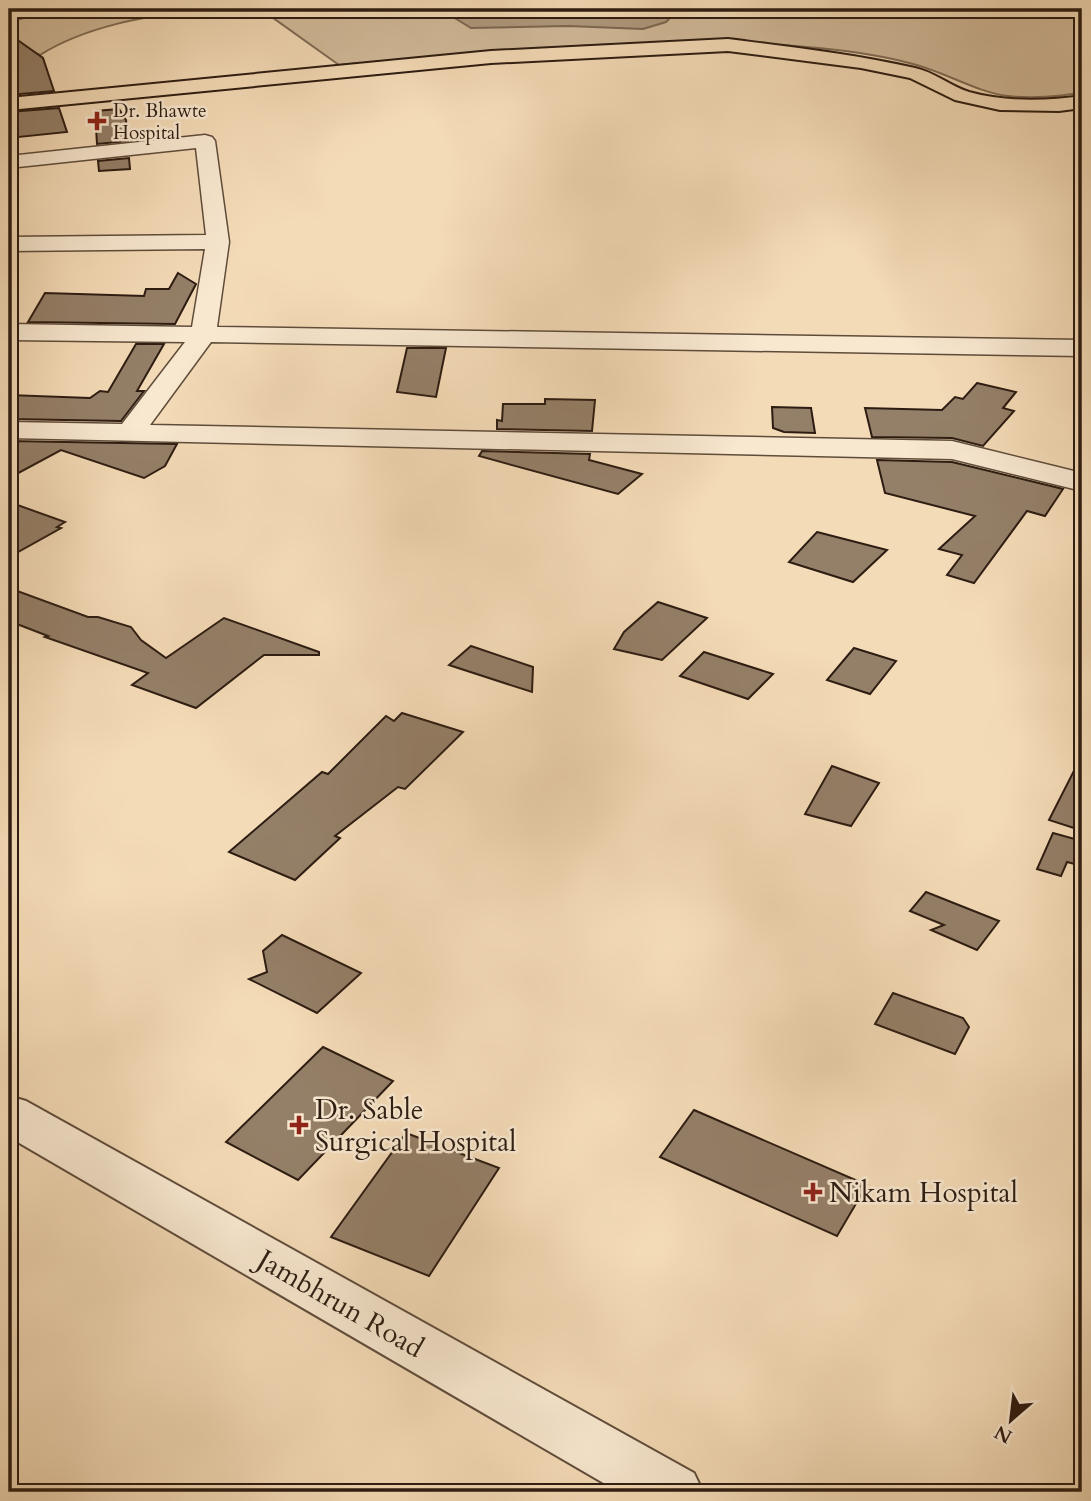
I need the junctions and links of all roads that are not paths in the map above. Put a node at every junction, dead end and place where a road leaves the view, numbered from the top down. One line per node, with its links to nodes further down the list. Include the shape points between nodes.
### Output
1 (45, 9): 2 (street)
2 (9, 15)
3 (1082, 102): 4 (main road, via 1000,104 962,96 916,74 861,62 728,46 491,57)
4 (9, 104)
5 (9, 162): 6 (street, via 205,141)
6 (218, 242): 7 (street); 9 (street)
7 (9, 244)
8 (9, 332): 9 (street)
9 (203, 335): 10 (street); 12 (street)
10 (1082, 348)
11 (9, 430): 12 (street)
12 (130, 433): 13 (street, via 952,450)
13 (1082, 482)
14 (9, 1114): 15 (street, Jambhrun Road)
15 (674, 1492)

